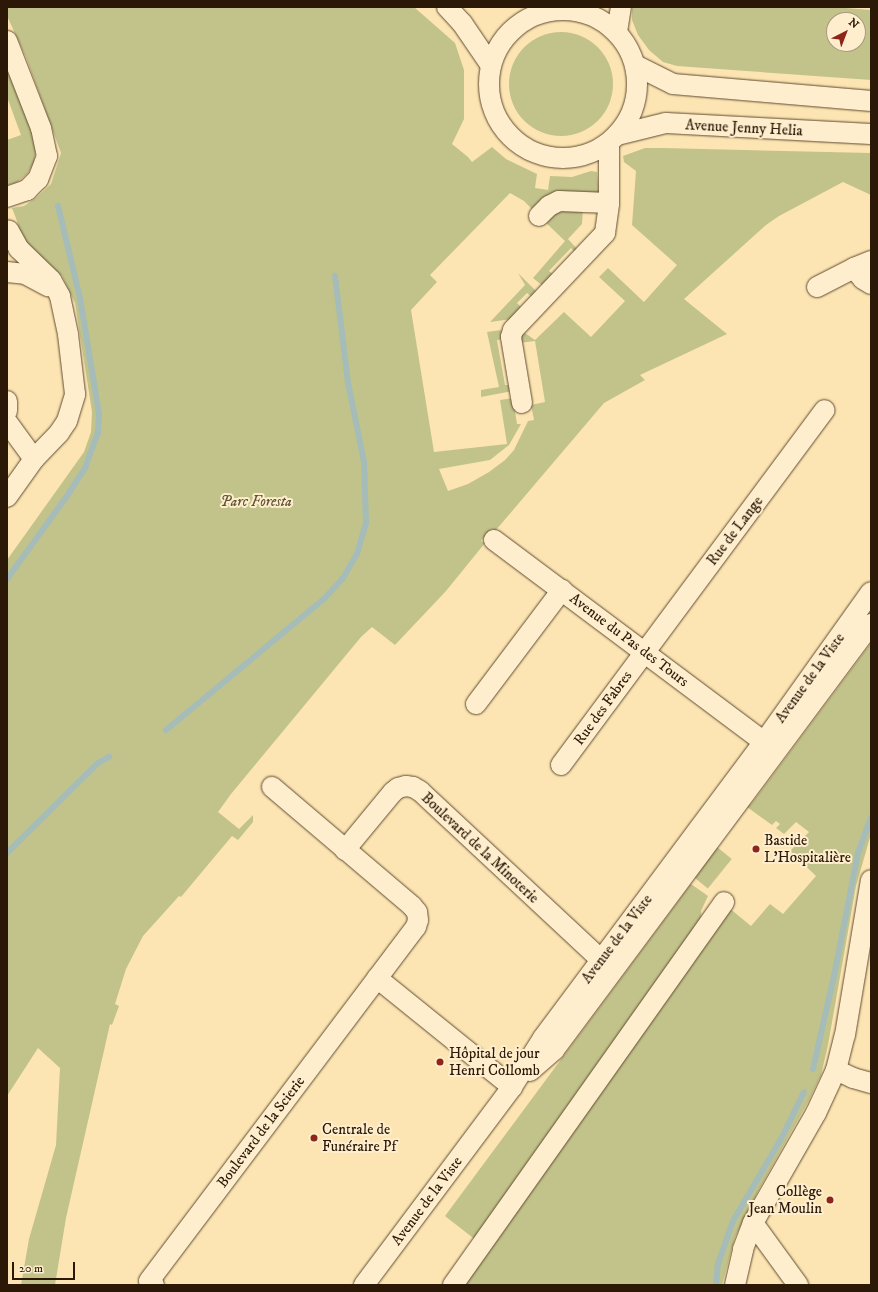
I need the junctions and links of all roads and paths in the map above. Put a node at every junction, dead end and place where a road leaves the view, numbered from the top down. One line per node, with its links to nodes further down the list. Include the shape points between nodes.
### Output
1 (447, 7): 7 (street, via 462,23)
2 (621, 7): 5 (street)
3 (561, 8): 4 (street); 5 (street, via 581,11 600,19)
4 (526, 11): 7 (street, via 499,44)
5 (617, 32): 8 (street, via 628,47)
6 (7, 41): 12 (street, via 41,128 47,156 38,179 27,190)
7 (490, 64): 11 (street, via 488,89 494,113 507,134 524,148 545,156 567,158 589,154)
8 (635, 65): 9 (street, via 673,84); 11 (street, via 638,90 631,114)
9 (871, 101)
10 (871, 134): 11 (street, Avenue Jenny Helia, via 666,123)
11 (613, 139): 13 (street)
12 (7, 197)
13 (609, 204): 14 (street, via 553,202); 23 (street, via 607,227 602,237 513,330 510,344)
14 (539, 216)
15 (8, 229): 16 (street); 21 (street, via 19,249 51,280)
16 (7, 252)
17 (863, 264): 19 (street, via 863,279); 20 (street)
18 (7, 272): 21 (street, via 25,274 43,282)
19 (871, 284)
20 (816, 287)
21 (60, 296): 27 (street, via 68,334 75,394 67,421)
22 (7, 401): 25 (street)
23 (522, 403)
24 (825, 410): 33 (street, Rue de Lange)
25 (7, 411)
26 (7, 422): 27 (street)
27 (34, 459): 28 (street)
28 (7, 497)
29 (494, 540): 30 (street, Avenue du Pas des Tours)
30 (562, 590): 33 (street, Avenue du Pas des Tours); 34 (street)
31 (871, 592): 35 (street, Avenue de la Viste)
32 (871, 624): 45 (street, via 554,1050)
33 (645, 651): 35 (street, Avenue du Pas des Tours); 36 (street, Rue des Fabres)
34 (476, 704)
35 (764, 742): 41 (street, Avenue de la Viste)
36 (561, 765)
37 (272, 787): 38 (street, Boulevard de la Scierie)
38 (345, 850): 41 (street, Boulevard de la Minoterie, via 392,792 406,786 413,787); 42 (street, Boulevard de la Scierie, via 417,912 416,927)
39 (871, 880): 43 (street, via 845,1034)
40 (724, 902): 49 (street)
41 (601, 960): 45 (street, Avenue de la Viste, via 543,1038)
42 (377, 978): 45 (street); 47 (street, Boulevard de la Scierie, via 149,1281)
43 (836, 1070): 44 (street); 46 (street, via 816,1113)
44 (871, 1083)
45 (512, 1087): 48 (street, Avenue de la Viste)
46 (753, 1224): 50 (street, via 743,1249); 51 (street)
47 (154, 1285)
48 (364, 1285)
49 (453, 1285)
50 (735, 1285)
51 (798, 1285)

